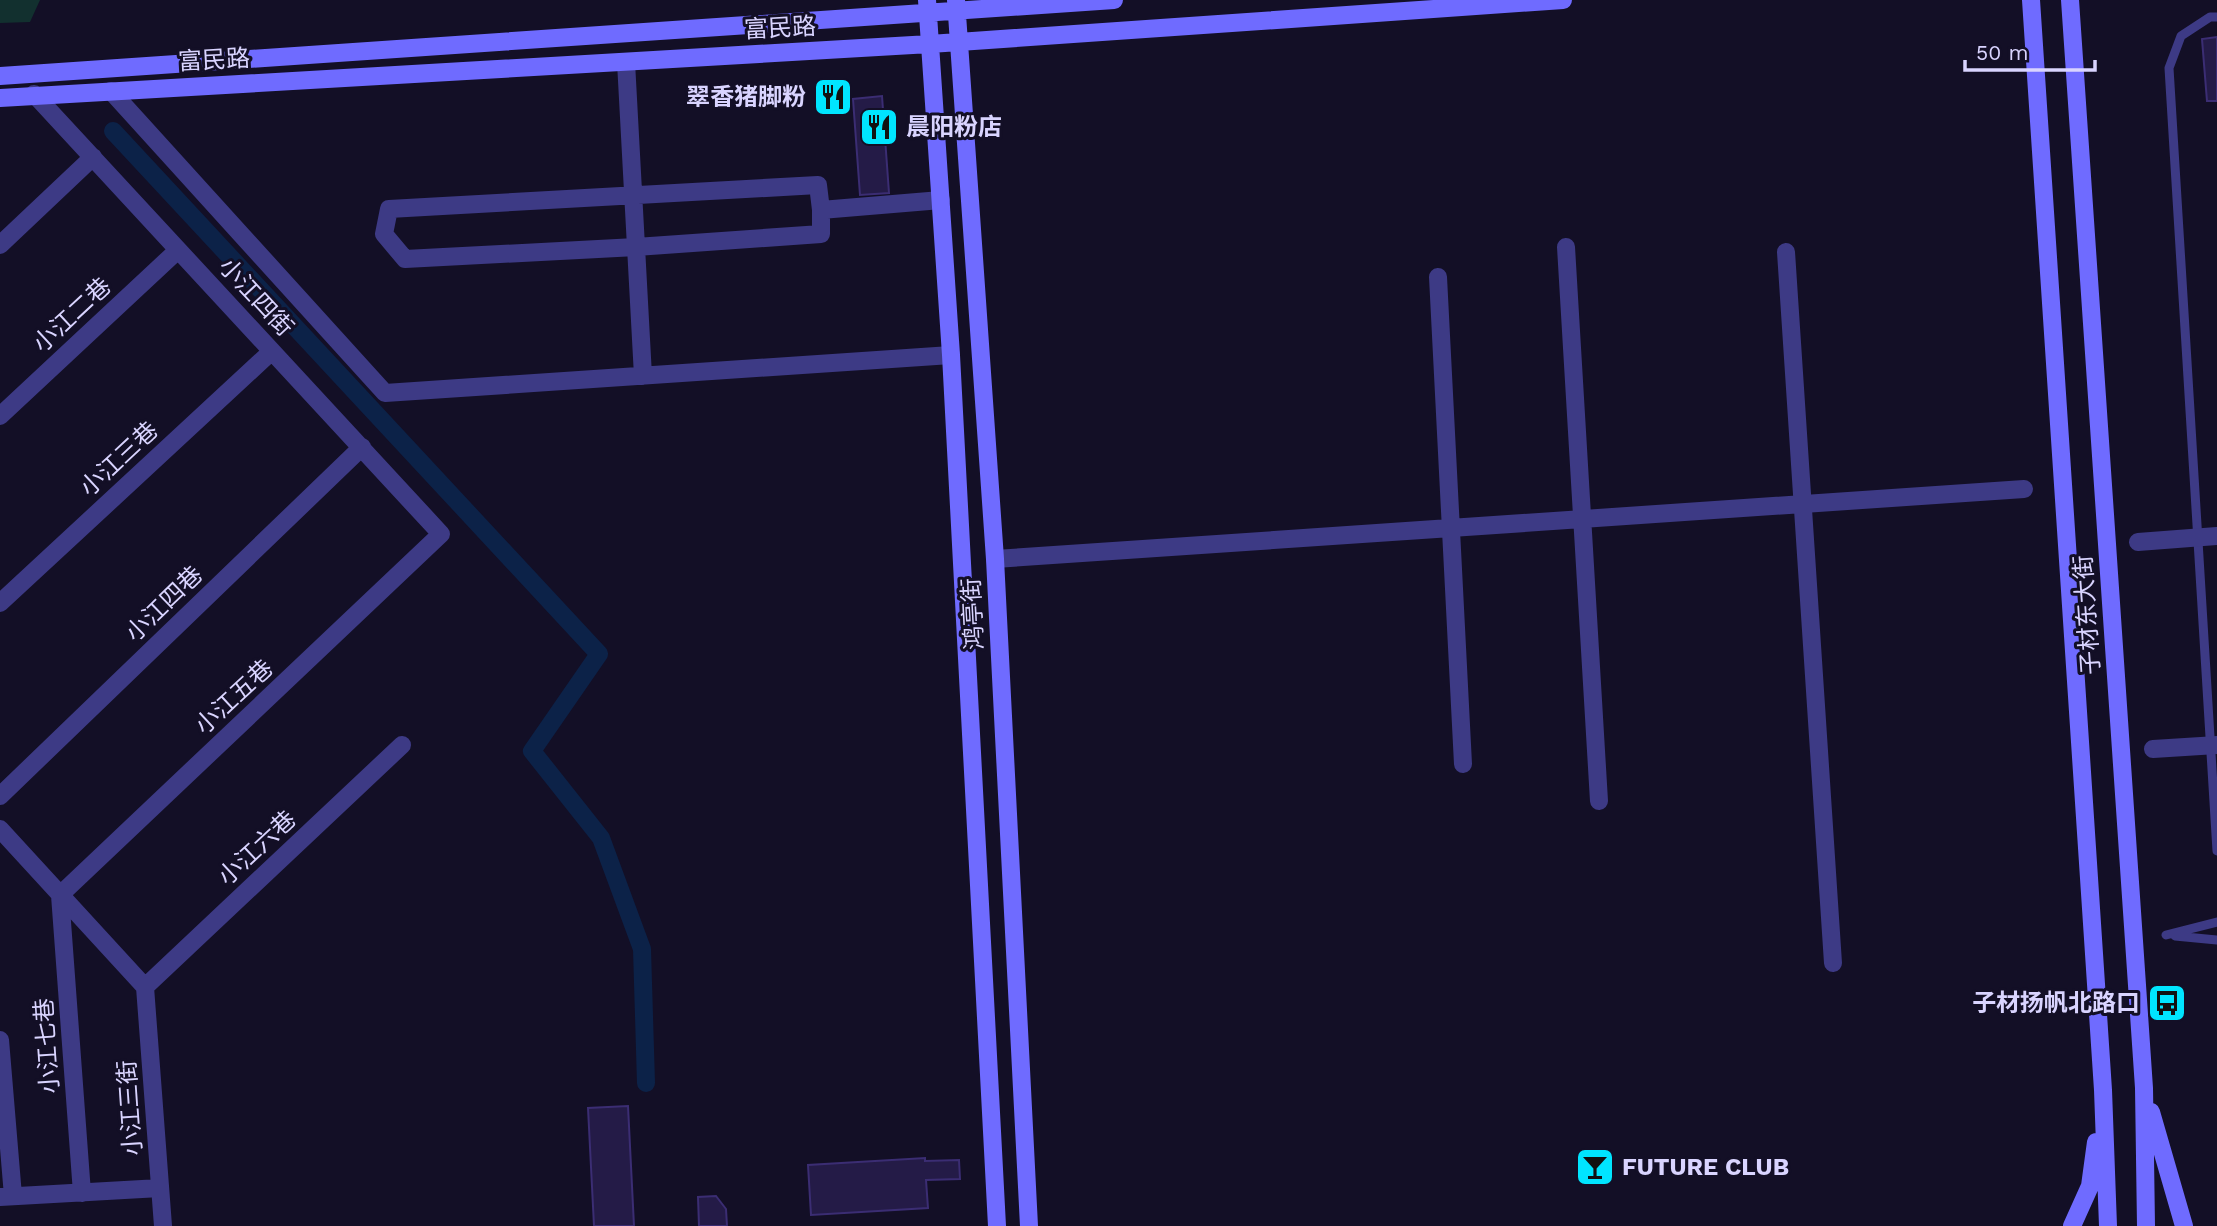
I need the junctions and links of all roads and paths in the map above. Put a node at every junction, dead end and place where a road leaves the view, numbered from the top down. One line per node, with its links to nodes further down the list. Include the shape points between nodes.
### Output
1 (1114, 0): 5 (street, 富民路)
2 (1563, 0): 8 (street, 富民路)
3 (2031, 0): 55 (street, 子材东大街)
4 (2070, 0): 54 (street, 子材东大街)
5 (957, 5): 6 (street, 富民路); 8 (street, 鸿亭街)
6 (927, 6): 9 (street, 鸿亭街); 11 (street, 富民路)
7 (2217, 16): 36 (lane, via 2181,36 2169,68)
8 (959, 42): 9 (street, 富民路); 38 (street, 鸿亭街)
9 (930, 44): 10 (street, 富民路); 17 (street, 鸿亭街)
10 (626, 62): 12 (street, 富民路); 16 (street)
11 (0, 76)
12 (111, 90): 13 (street, 富民路); 27 (street, via 385,393)
13 (34, 94): 14 (street, 富民路); 15 (street, 小江四街)
14 (0, 98)
15 (93, 157): 19 (street); 22 (street, 小江四街)
16 (633, 195): 18 (street, via 818,185); 20 (street); 20 (street, via 389,209 384,234 405,259)
17 (941, 200): 18 (street); 26 (street, 鸿亭街)
18 (821, 210): 20 (street, via 821,234)
19 (0, 245)
20 (636, 247): 27 (street)
21 (1566, 247): 32 (street)
22 (178, 250): 25 (street, 小江四街); 28 (street, 小江二巷)
23 (1786, 252): 31 (street)
24 (1438, 276): 33 (street)
25 (272, 351): 29 (street, 小江四街); 39 (street, 小江三巷)
26 (951, 355): 27 (street); 60 (street, 鸿亭街)
27 (643, 376)
28 (0, 416)
29 (362, 447): 34 (street, 小江四街); 44 (street, 小江四巷)
30 (2024, 489): 31 (street)
31 (1802, 504): 32 (street); 51 (street)
32 (1582, 519): 33 (street); 45 (street)
33 (1450, 528): 38 (street); 43 (street)
34 (441, 534): 48 (street, 小江五巷)
35 (2217, 537): 36 (street)
36 (2197, 538): 37 (street); 41 (lane)
37 (2138, 542)
38 (995, 559): 61 (street, 鸿亭街)
39 (0, 603)
40 (402, 745): 52 (street, 小江六巷)
41 (2214, 745): 42 (street); 47 (lane)
42 (2152, 749)
43 (1463, 764)
44 (0, 796)
45 (1600, 801)
46 (1, 833): 48 (street)
47 (2217, 851)
48 (60, 895): 52 (street); 57 (street, 小江七巷)
49 (2217, 922): 50 (lane, via 2166,935)
50 (2217, 940)
51 (1833, 963)
52 (145, 987): 56 (street, 小江三街)
53 (0, 1040): 58 (street)
54 (2144, 1088): 64 (street, 子材东大街); 65 (street)
55 (2103, 1090): 62 (street, via 2090,1186); 63 (street, 子材东大街)
56 (160, 1188): 57 (street); 59 (street, 小江三街)
57 (82, 1193): 58 (street)
58 (6, 1197)
59 (163, 1226)
60 (997, 1226)
61 (1029, 1226)
62 (2072, 1226)
63 (2108, 1226)
64 (2146, 1226)
65 (2183, 1226)

